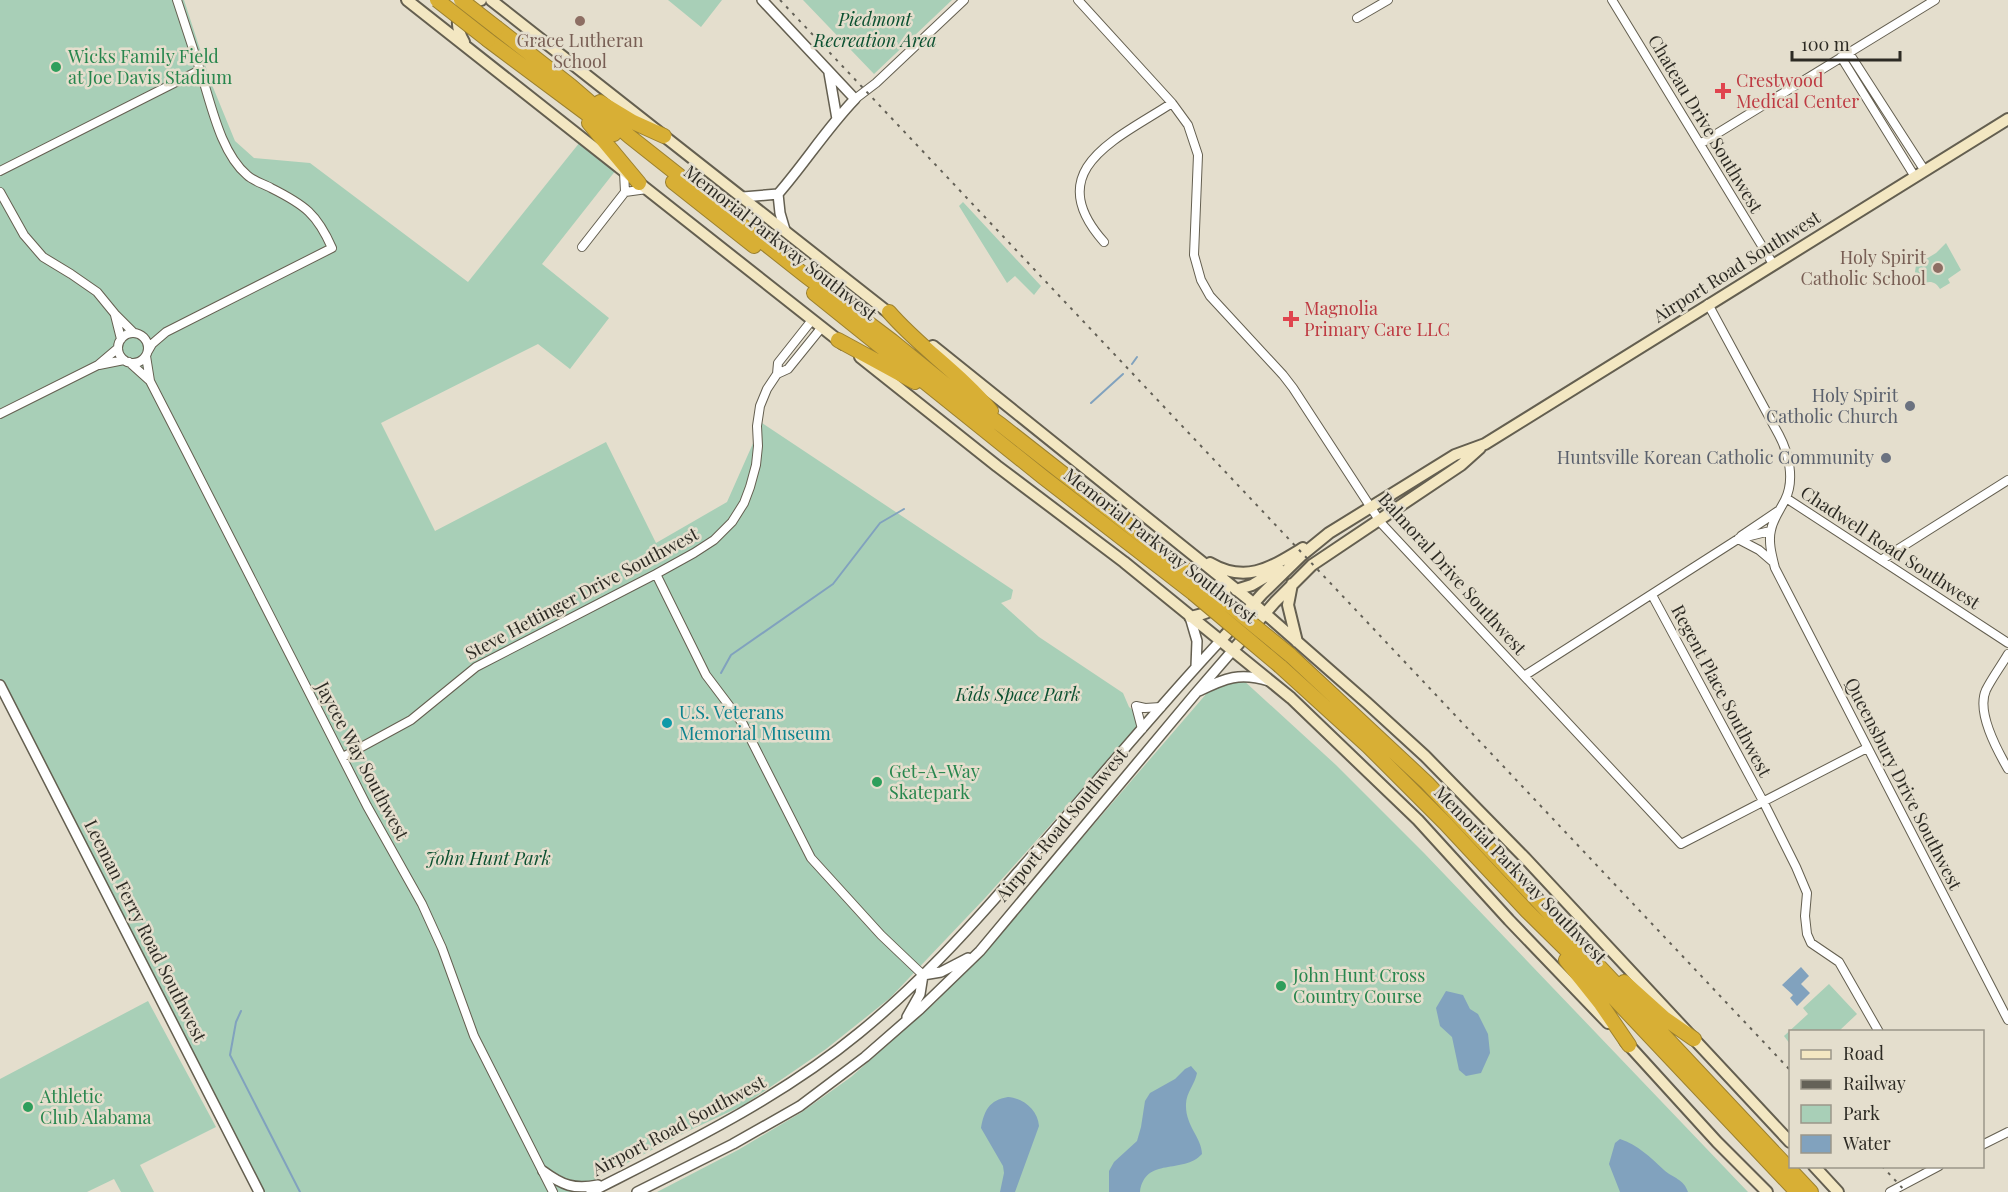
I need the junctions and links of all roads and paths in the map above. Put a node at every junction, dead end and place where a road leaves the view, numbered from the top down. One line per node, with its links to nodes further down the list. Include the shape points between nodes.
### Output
1 (177, 0): 19 (street)
2 (407, 0): 14 (main road)
3 (437, 0): 23 (highway, Memorial Parkway Southwest, bridge)
4 (447, 0): 14 (main road, via 437,8)
5 (461, 0): 21 (highway, Memorial Parkway Southwest, bridge)
6 (481, 0): 13 (main road); 16 (main road, via 465,7 456,22)
7 (762, 0): 20 (street)
8 (964, 0): 22 (street)
9 (1078, 0): 24 (street, Balmoral Drive Southwest)
10 (1388, 0): 15 (street)
11 (1612, 0): 28 (street, Chateau Drive Southwest)
12 (1935, 0): 17 (street)
13 (493, 2): 27 (main road)
14 (420, 10): 16 (main road)
15 (1357, 18)
16 (466, 47): 30 (main road)
17 (1849, 53): 18 (street); 31 (street)
18 (1841, 57): 28 (street); 31 (street)
19 (200, 70): 29 (street); 46 (street, via 231,157 248,176 309,210 332,248)
20 (829, 71): 22 (street); 25 (street)
21 (571, 86): 27 (highway); 59 (highway, Memorial Parkway Southwest, via 806,276)
22 (855, 99): 25 (street)
23 (566, 100): 32 (highway); 57 (highway, Memorial Parkway Southwest, via 604,126)
24 (1172, 103): 38 (street, via 1104,147 1083,173 1080,195 1084,211); 63 (street, Balmoral Drive Southwest, via 1188,125 1198,154 1194,255 1205,289 1293,388)
25 (837, 119): 35 (street)
26 (2008, 119): 31 (main road, Airport Road Southwest)
27 (664, 136): 36 (main road)
28 (1700, 144): 40 (street, Chateau Drive Southwest)
29 (0, 171)
30 (624, 172): 32 (main road); 34 (street)
31 (1920, 174): 40 (main road, Airport Road Southwest)
32 (643, 186): 34 (street); 44 (main road)
33 (0, 192): 43 (street, via 24,235 43,257 98,292)
34 (625, 192): 39 (street)
35 (778, 194): 36 (street); 37 (street)
36 (743, 197): 37 (main road)
37 (785, 230): 42 (main road)
38 (1104, 242)
39 (582, 247)
40 (1773, 264): 41 (main road, Airport Road Southwest)
41 (1708, 304): 60 (main road, Airport Road Southwest); 62 (street, Queensbury Drive Southwest, via 1784,444 1790,470)
42 (889, 312): 59 (highway, via 908,335 978,396); 69 (main road)
43 (115, 314): 47 (street); 49 (street)
44 (812, 320): 45 (main road); 55 (street, Steve Hettinger Drive Southwest, via 778,363)
45 (822, 327): 50 (main road); 55 (street, Steve Hettinger Drive Southwest, via 788,369)
46 (166, 332): 48 (street); 52 (street)
47 (134, 333): 48 (street); 49 (street)
48 (144, 336): 52 (street)
49 (121, 339): 51 (street)
50 (838, 340): 57 (highway); 81 (main road)
51 (118, 348): 53 (street); 54 (street)
52 (147, 353): 53 (street, via 138,362); 56 (street, Jaycee Way Southwest)
53 (126, 361): 54 (street); 56 (street, Jaycee Way Southwest)
54 (98, 365): 58 (street)
55 (777, 374): 73 (street, Steve Hettinger Drive Southwest, via 760,406 756,465 744,503 714,540)
56 (150, 381): 95 (street, Jaycee Way Southwest)
57 (946, 399): 76 (highway, Memorial Parkway Southwest, via 1043,477)
58 (0, 414)
59 (1001, 424): 76 (highway, Memorial Parkway Southwest)
60 (1485, 444): 63 (main road, Airport Road Southwest, via 1455,455); 65 (main road, Airport Road Southwest, via 1461,465)
61 (2008, 480): 71 (street)
62 (1786, 498): 64 (street, Queensbury Drive Southwest); 71 (street, Chadwell Road Southwest)
63 (1370, 508): 65 (street, Balmoral Drive Southwest); 67 (main road, Airport Road Southwest)
64 (1779, 511): 66 (street, Queensbury Drive Southwest); 68 (street, Queensbury Drive Southwest)
65 (1379, 520): 75 (main road, Airport Road Southwest, via 1312,565); 88 (street, Balmoral Drive Southwest)
66 (1770, 531): 68 (street); 72 (street, Queensbury Drive Southwest)
67 (1329, 533): 69 (main road, via 1280,562 1247,573 1218,568); 70 (main road, Airport Road Southwest)
68 (1738, 539): 72 (street); 78 (street, Queensbury Drive Southwest)
69 (1176, 543): 74 (main road)
70 (1302, 555): 77 (main road, via 1252,585); 79 (main road, Airport Road Southwest)
71 (1881, 560): 84 (street, Chadwell Road Southwest)
72 (1773, 562): 94 (street, Queensbury Drive Southwest)
73 (656, 574): 95 (street, Steve Hettinger Drive Southwest, via 476,667 411,720); 101 (street, via 706,675 743,724 811,858)
74 (1223, 580): 77 (main road); 81 (main road, via 1226,597 1220,606)
75 (1292, 584): 80 (main road, Airport Road Southwest); 83 (main road, via 1288,605)
76 (1197, 587): 98 (highway, Memorial Parkway Southwest, bridge, via 1414,792); 99 (highway, Memorial Parkway Southwest, bridge, via 1290,655 1427,783)
77 (1236, 590): 79 (main road)
78 (1652, 595): 88 (street, Queensbury Drive Southwest); 97 (street, Regent Place Southwest)
79 (1253, 603): 80 (main road); 82 (main road, Airport Road Southwest)
80 (1264, 613): 83 (main road); 85 (main road, Airport Road Southwest)
81 (1190, 617): 82 (main road); 87 (street, via 1197,640)
82 (1221, 640): 85 (main road); 87 (street, Airport Road Southwest)
83 (1298, 642): 89 (main road, via 1279,642 1268,650 1263,664); 105 (main road, via 1446,777)
84 (2008, 643)
85 (1233, 650): 89 (main road); 91 (street, Airport Road Southwest)
86 (2008, 654): 96 (street, via 1984,692 1984,713 1993,742)
87 (1196, 667): 92 (street, Airport Road Southwest)
88 (1524, 676): 97 (street, Balmoral Drive Southwest, via 1681,844)
89 (1270, 681): 91 (street, via 1240,676); 106 (main road, via 1418,820)
90 (0, 685): 114 (street, Leeman Ferry Road Southwest)
91 (1195, 694): 100 (street, Airport Road Southwest)
92 (1161, 707): 93 (street, Airport Road Southwest); 93 (street, via 1136,705)
93 (1142, 729): 101 (street, Airport Road Southwest, via 973,924)
94 (1867, 748): 97 (street); 102 (street, Queensbury Drive Southwest)
95 (343, 757): 112 (street, Jaycee Way Southwest, via 422,904 474,1036)
96 (2008, 769)
97 (1763, 801): 104 (street, Regent Place Southwest, via 1808,893 1805,916 1811,943 1839,962)
98 (1527, 912): 106 (highway); 119 (highway, Memorial Parkway Southwest, via 1600,983)
99 (1557, 922): 105 (highway); 120 (highway, Memorial Parkway Southwest)
100 (980, 951): 101 (street, via 941,972); 103 (street, Airport Road Southwest)
101 (923, 975): 103 (street, via 920,994); 113 (street, Airport Road Southwest, via 860,1032 789,1084 714,1129)
102 (2008, 1020)
103 (900, 1027): 117 (street, Airport Road Southwest, via 800,1106)
104 (1878, 1030)
105 (1694, 1040): 108 (main road)
106 (1629, 1044): 118 (main road)
107 (2008, 1132): 109 (street)
108 (1789, 1140)
109 (1984, 1144)
110 (1815, 1168): 121 (main road)
111 (1938, 1168): 122 (street)
112 (543, 1171): 113 (street, via 578,1188); 115 (street, Jaycee Way Southwest)
113 (609, 1183): 116 (street, Airport Road Southwest)
114 (259, 1192)
115 (553, 1192)
116 (591, 1192)
117 (637, 1192)
118 (1767, 1192)
119 (1797, 1192)
120 (1811, 1192)
121 (1838, 1192)
122 (1890, 1192)

